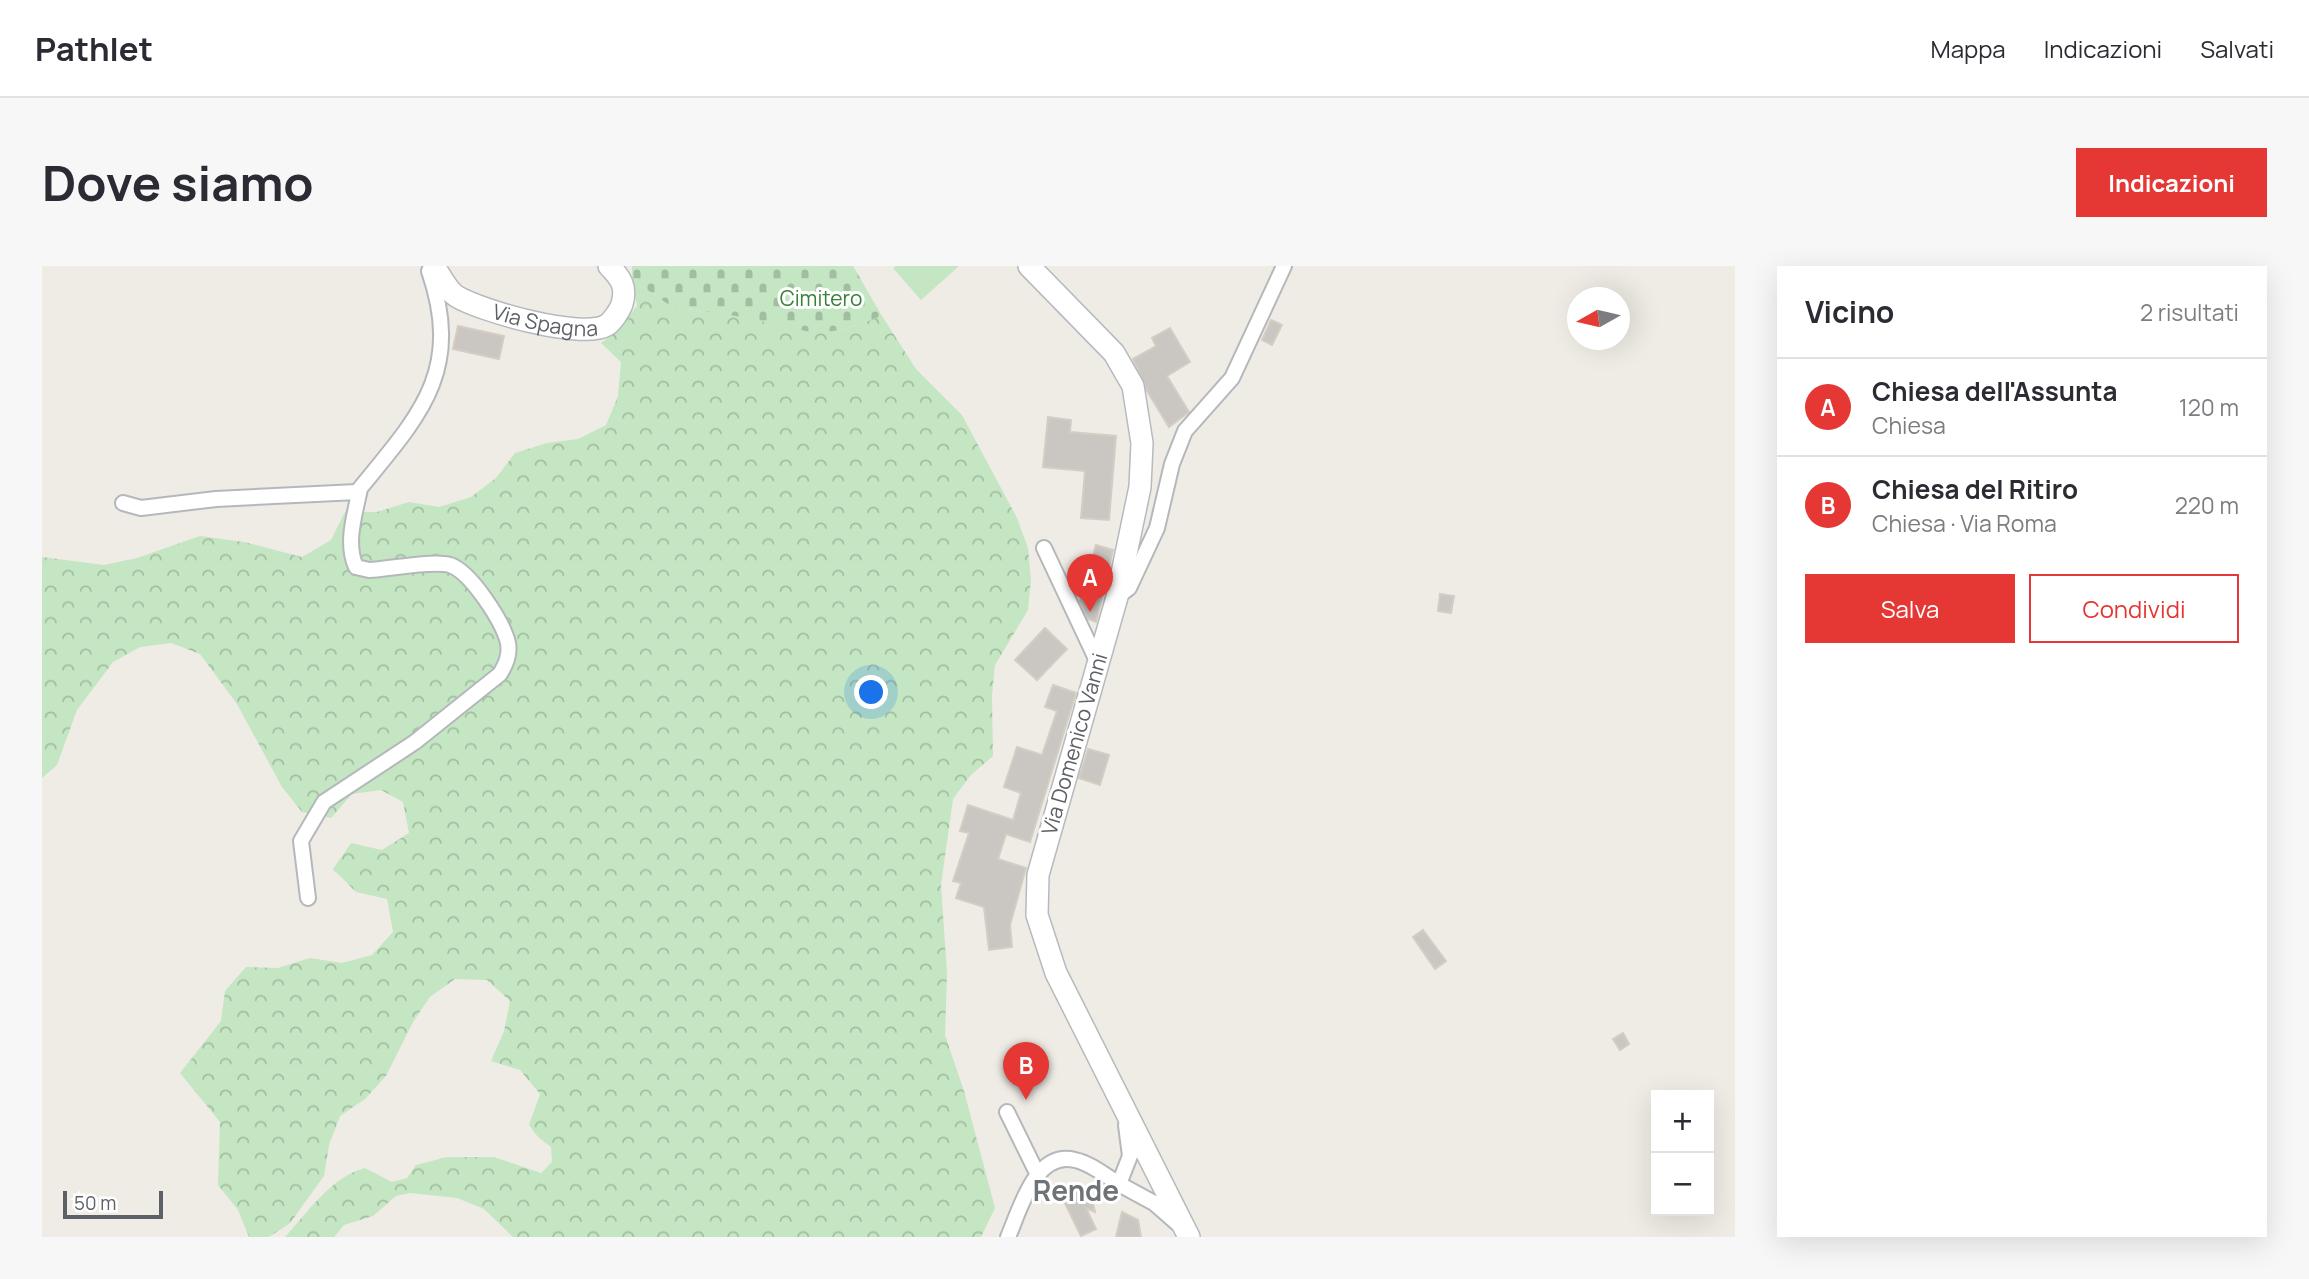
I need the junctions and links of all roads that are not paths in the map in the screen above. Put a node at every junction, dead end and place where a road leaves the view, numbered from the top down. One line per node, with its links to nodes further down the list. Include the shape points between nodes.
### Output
1 (427, 266): 6 (street, via 439,299 439,368 420,413)
2 (434, 266): 3 (main road, Via Spagna, via 453,295 484,309 584,331 607,325 621,308 625,292)
3 (609, 266)
4 (1029, 266): 9 (main road, Via Domenico Vanni, via 1114,353 1133,386 1142,443 1140,486)
5 (1284, 266): 9 (street, via 1232,378 1185,430 1157,528 1129,588)
6 (360, 489): 7 (street, via 142,508); 11 (street, via 351,535 356,567 447,564 460,569 475,584 503,631 508,660 500,674 425,733 324,802 302,841)
7 (123, 503)
8 (1044, 548): 10 (street)
9 (1116, 597): 10 (main road, Via Domenico Vanni)
10 (1098, 663): 12 (main road, Via Domenico Vanni, via 1038,874 1037,915 1056,973)
11 (308, 898)
12 (1119, 1100): 15 (street, via 1130,1156); 16 (main road, Via Domenico Vanni)
13 (1007, 1112): 14 (street)
14 (1037, 1173): 15 (street, via 1060,1158 1076,1160); 17 (street)
15 (1119, 1184): 16 (street, via 1154,1203)
16 (1188, 1235)
17 (1008, 1237)

